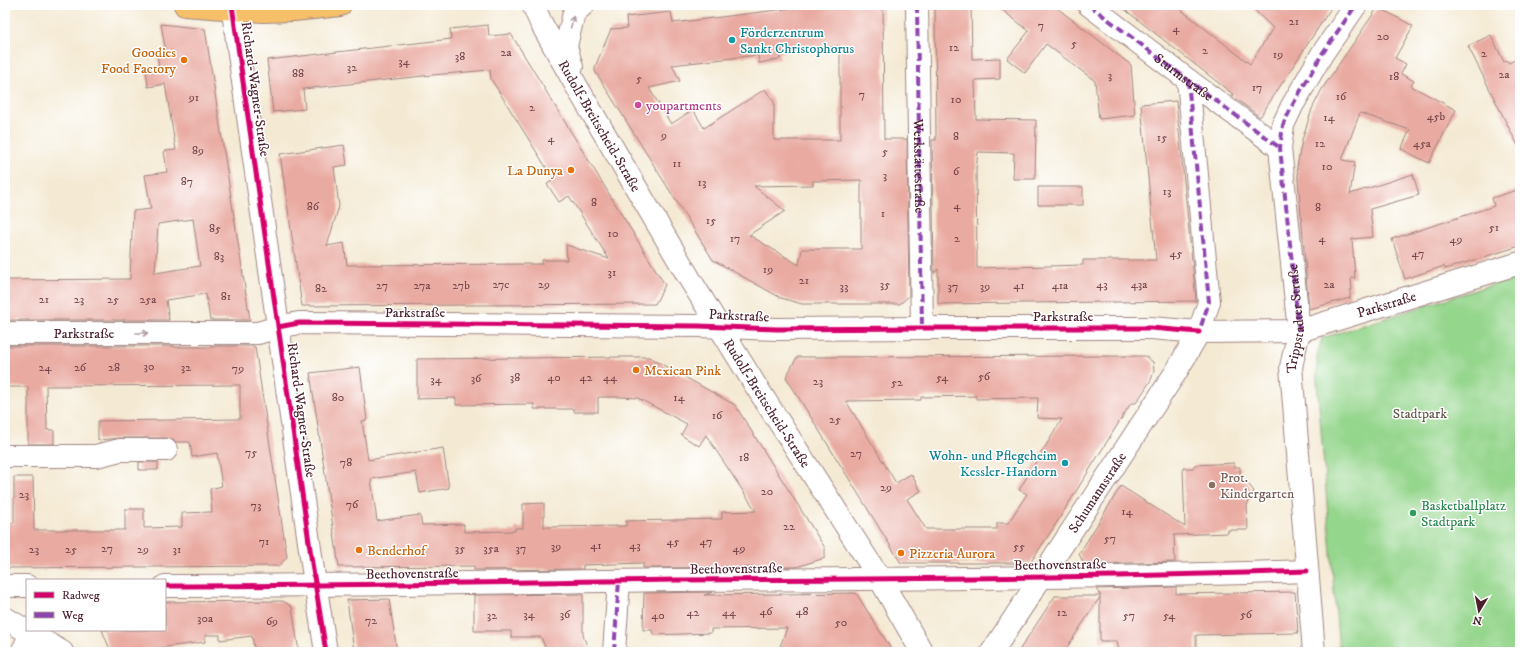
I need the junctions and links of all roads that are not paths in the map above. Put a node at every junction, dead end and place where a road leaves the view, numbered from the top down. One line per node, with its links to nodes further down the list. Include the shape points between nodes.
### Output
1 (185, 5): 8 (main road)
2 (340, 5): 8 (main road, via 282,11)
3 (533, 5): 10 (street, Rudolf-Breitscheid-Straße)
4 (583, 5): 10 (street, one-way to 4, via 566,46 574,13)
5 (917, 5): 15 (street, Werkstättestraße)
6 (1088, 5): 9 (street, Sturmstraße)
7 (1356, 5): 11 (street, Trippstadter Straße, via 1322,54 1292,106 1283,125)
8 (232, 7): 14 (street, Richard-Wagner-Straße)
9 (1188, 80): 11 (street, Sturmstraße); 17 (street, via 1209,302)
10 (578, 87): 13 (street, Rudolf-Breitscheid-Straße)
11 (1280, 148): 16 (street, Trippstadter Straße)
12 (1520, 263): 16 (street, Parkstraße)
13 (718, 326): 14 (street, Parkstraße, via 299,324); 15 (street, Parkstraße, via 777,329); 23 (street, Rudolf-Breitscheid-Straße)
14 (278, 327): 18 (street, Parkstraße, one-way to 14, via 258,333); 28 (street, Richard-Wagner-Straße)
15 (922, 328): 17 (street, Parkstraße, via 1151,328)
16 (1300, 331): 17 (street, Parkstraße); 21 (street, Trippstadter Straße, via 1291,368)
17 (1200, 332): 22 (street, Schumannstraße)
18 (5, 333)
19 (166, 450): 20 (street, via 120,450 96,456)
20 (5, 456)
21 (1307, 571): 22 (street, Beethovenstraße); 36 (street, Trippstadter Straße)
22 (1042, 577): 23 (street, Beethovenstraße); 35 (street, Schumannstraße)
23 (880, 579): 24 (street, Beethovenstraße); 34 (street, Rudolf-Breitscheid-Straße)
24 (619, 581): 28 (street, Beethovenstraße); 33 (street)
25 (5, 586): 26 (street)
26 (26, 586)
27 (166, 586): 28 (street, Beethovenstraße)
28 (316, 586): 32 (street, Richard-Wagner-Straße)
29 (5, 618): 30 (street)
30 (27, 643): 31 (street)
31 (62, 652)
32 (326, 652)
33 (614, 652)
34 (922, 652)
35 (992, 652)
36 (1314, 652)

